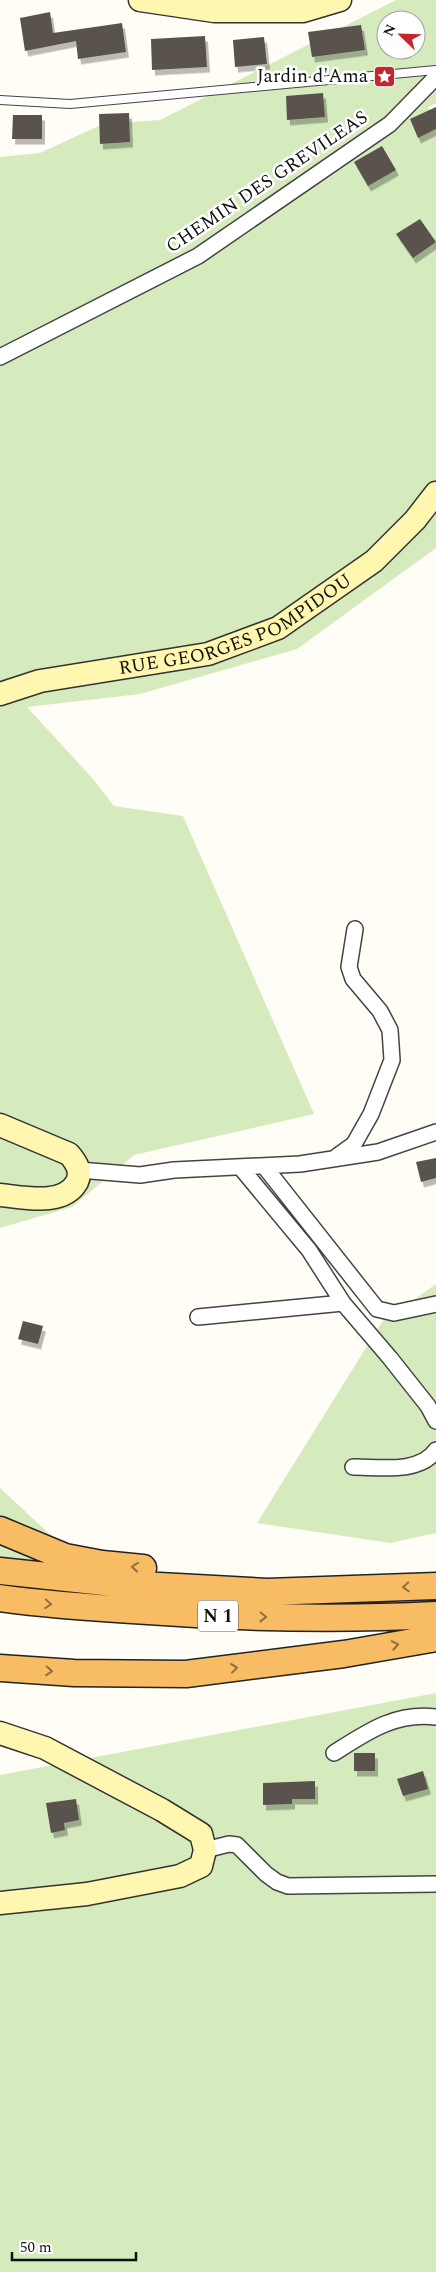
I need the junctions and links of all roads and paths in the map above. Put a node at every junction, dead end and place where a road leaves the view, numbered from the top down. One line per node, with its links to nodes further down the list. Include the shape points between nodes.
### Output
1 (140, 0): 2 (main road, via 214,11 303,11)
2 (340, 0)
3 (436, 70): 5 (lane, via 70,104)
4 (436, 77): 6 (street, CHEMIN DES GREVILEAS, via 390,124 198,256)
5 (0, 100)
6 (0, 358)
7 (436, 493): 8 (main road, RUE GEORGES POMPIDOU, via 415,520 374,561 278,628 208,654 40,681)
8 (0, 694)
9 (355, 929): 12 (street, via 349,967 352,980 380,1011 390,1030 392,1060 371,1114 354,1144)
10 (0, 1125): 15 (main road, via 69,1154)
11 (436, 1132): 12 (street, via 378,1152)
12 (333, 1159): 13 (street)
13 (264, 1166): 14 (street); 18 (street, via 377,1309 394,1313)
14 (241, 1168): 15 (street, via 174,1170 140,1175); 17 (street, via 309,1250)
15 (79, 1170): 16 (main road, via 76,1184 58,1196 40,1199)
16 (0, 1195)
17 (343, 1304): 19 (street); 20 (street, via 396,1365)
18 (436, 1304)
19 (198, 1317)
20 (436, 1421)
21 (436, 1450): 22 (street, via 413,1466)
22 (353, 1468)
23 (0, 1530): 26 (highway, one-way to 23, via 102,1564 65,1557)
24 (0, 1571): 26 (highway, N 1, via 123,1584 267,1592)
25 (436, 1586): 26 (highway, N 1, one-way to 26)
26 (376, 1589)
27 (0, 1598): 28 (highway, N 1, one-way to 28, via 38,1604 214,1616)
28 (436, 1615)
29 (436, 1638): 30 (highway, one-way to 29, via 74,1673 186,1674 344,1654)
30 (0, 1668)
31 (436, 1717): 33 (street, via 418,1715 392,1720)
32 (0, 1733): 34 (main road, via 45,1748 162,1810 201,1834)
33 (334, 1753)
34 (205, 1850): 35 (street, via 237,1845 266,1874 288,1886); 36 (main road, via 201,1866 180,1876 87,1894)
35 (436, 1884)
36 (0, 1903)

